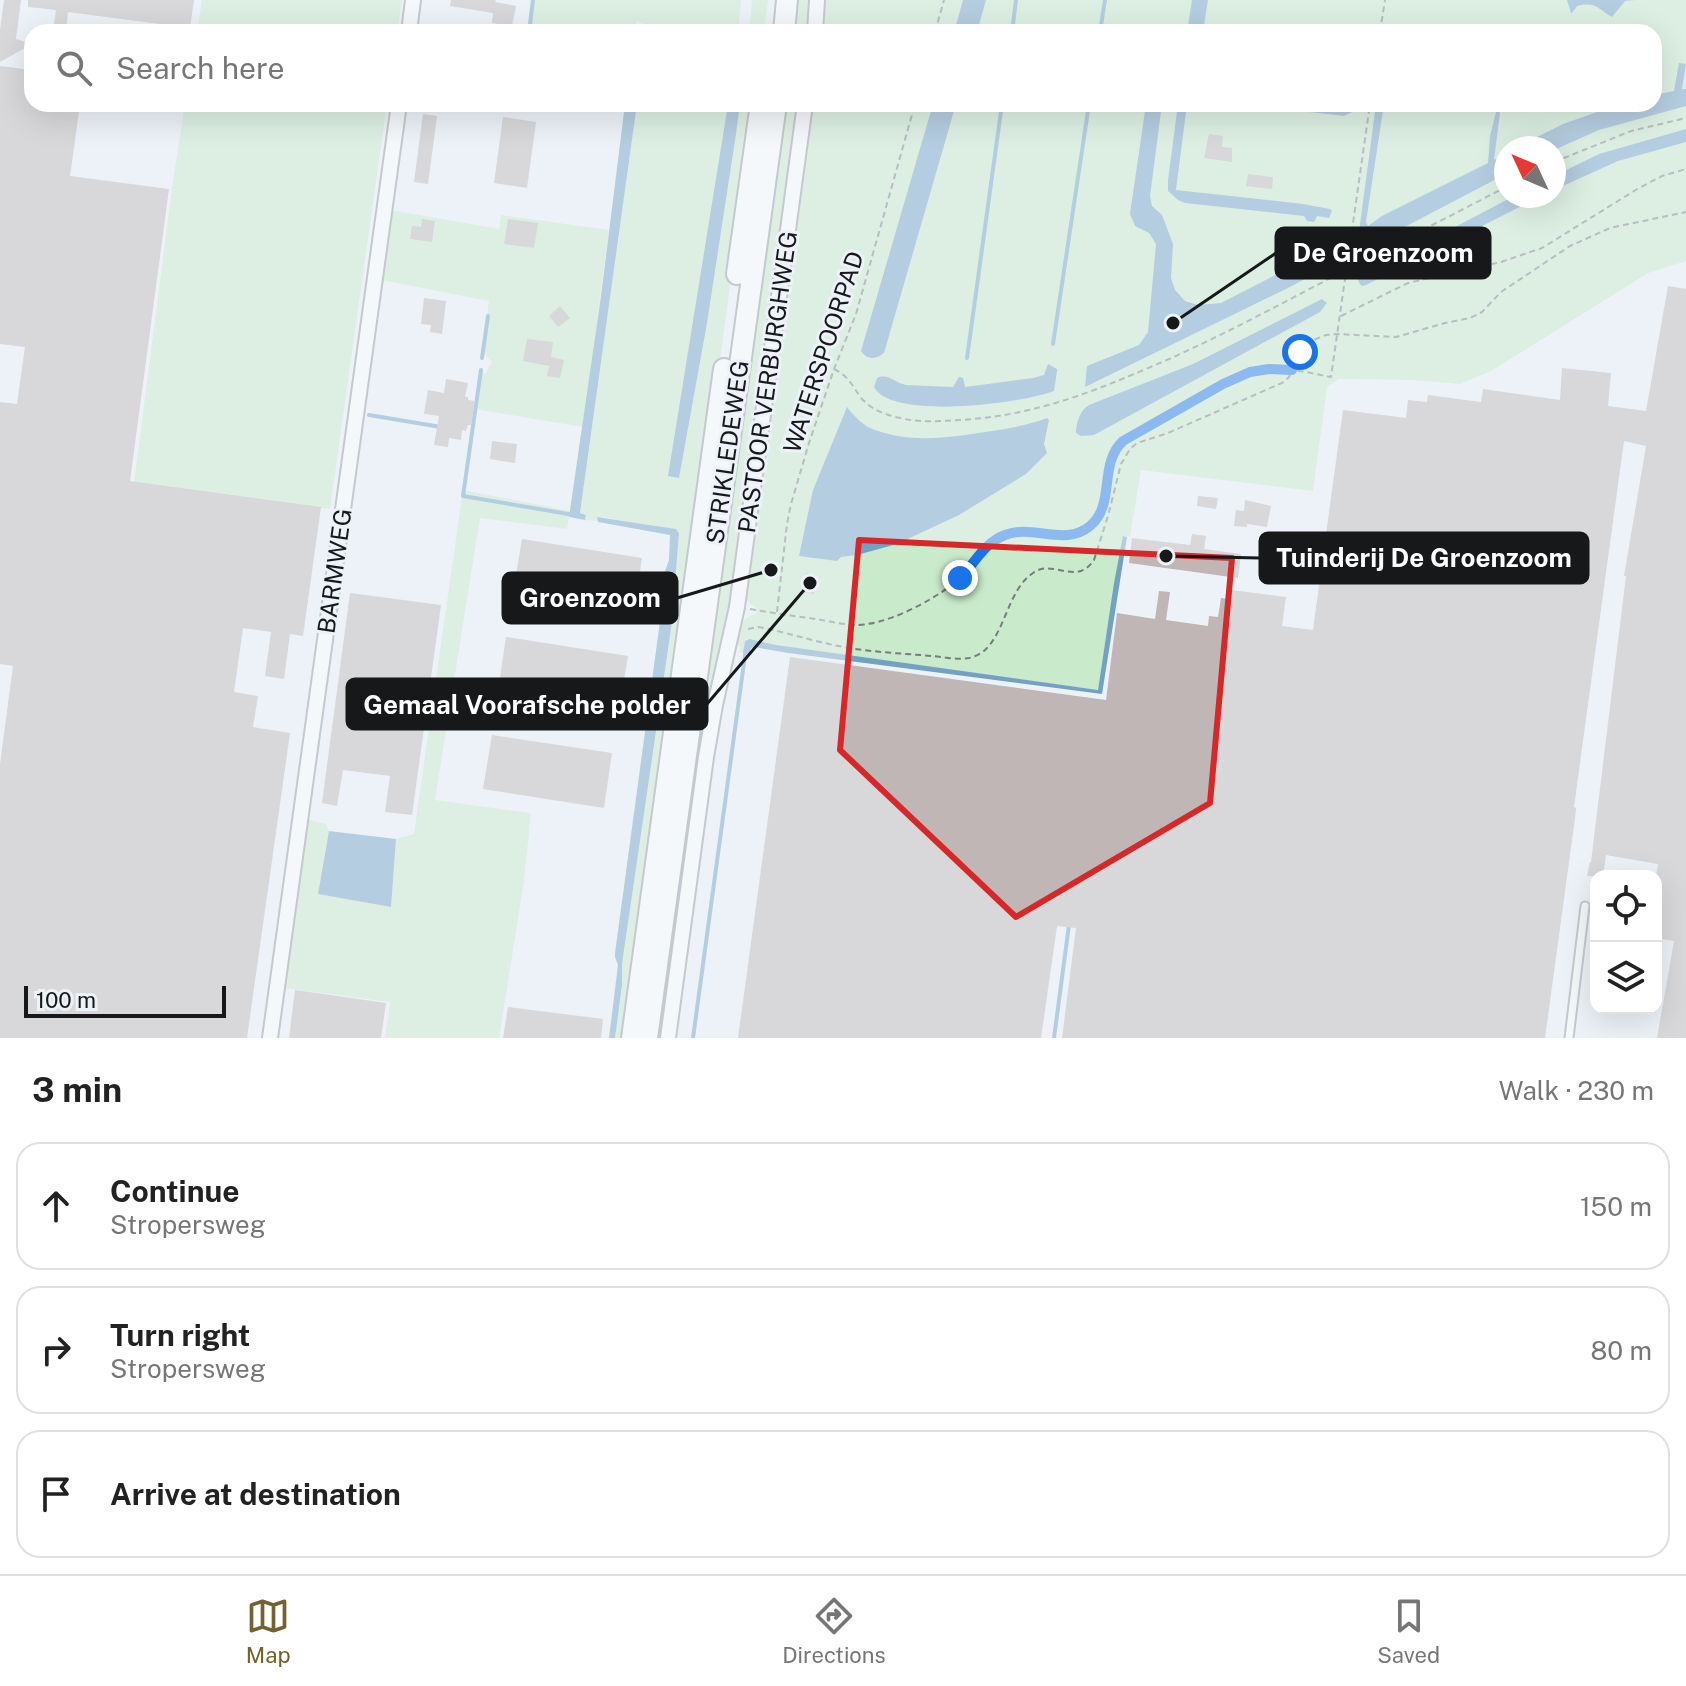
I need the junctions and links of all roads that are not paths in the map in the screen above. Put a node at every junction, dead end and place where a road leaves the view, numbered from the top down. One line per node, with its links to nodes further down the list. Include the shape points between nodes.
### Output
1 (413, 0): 5 (street)
2 (773, 0): 6 (main road)
3 (787, 0): 7 (main road)
4 (817, 0): 8 (street)
5 (410, 24)
6 (771, 24)
7 (785, 24)
8 (816, 24)
9 (398, 112): 14 (street, BARMWEG)
10 (760, 112): 15 (main road, STRIKLEDEWEG)
11 (775, 112): 16 (main road, STRIKLEDEWEG)
12 (804, 112): 17 (street, PASTOOR VERBURGHWEG, via 737,607 706,757)
13 (1585, 906): 18 (lane)
14 (270, 1038)
15 (632, 1038)
16 (647, 1038)
17 (668, 1038)
18 (1569, 1038)

